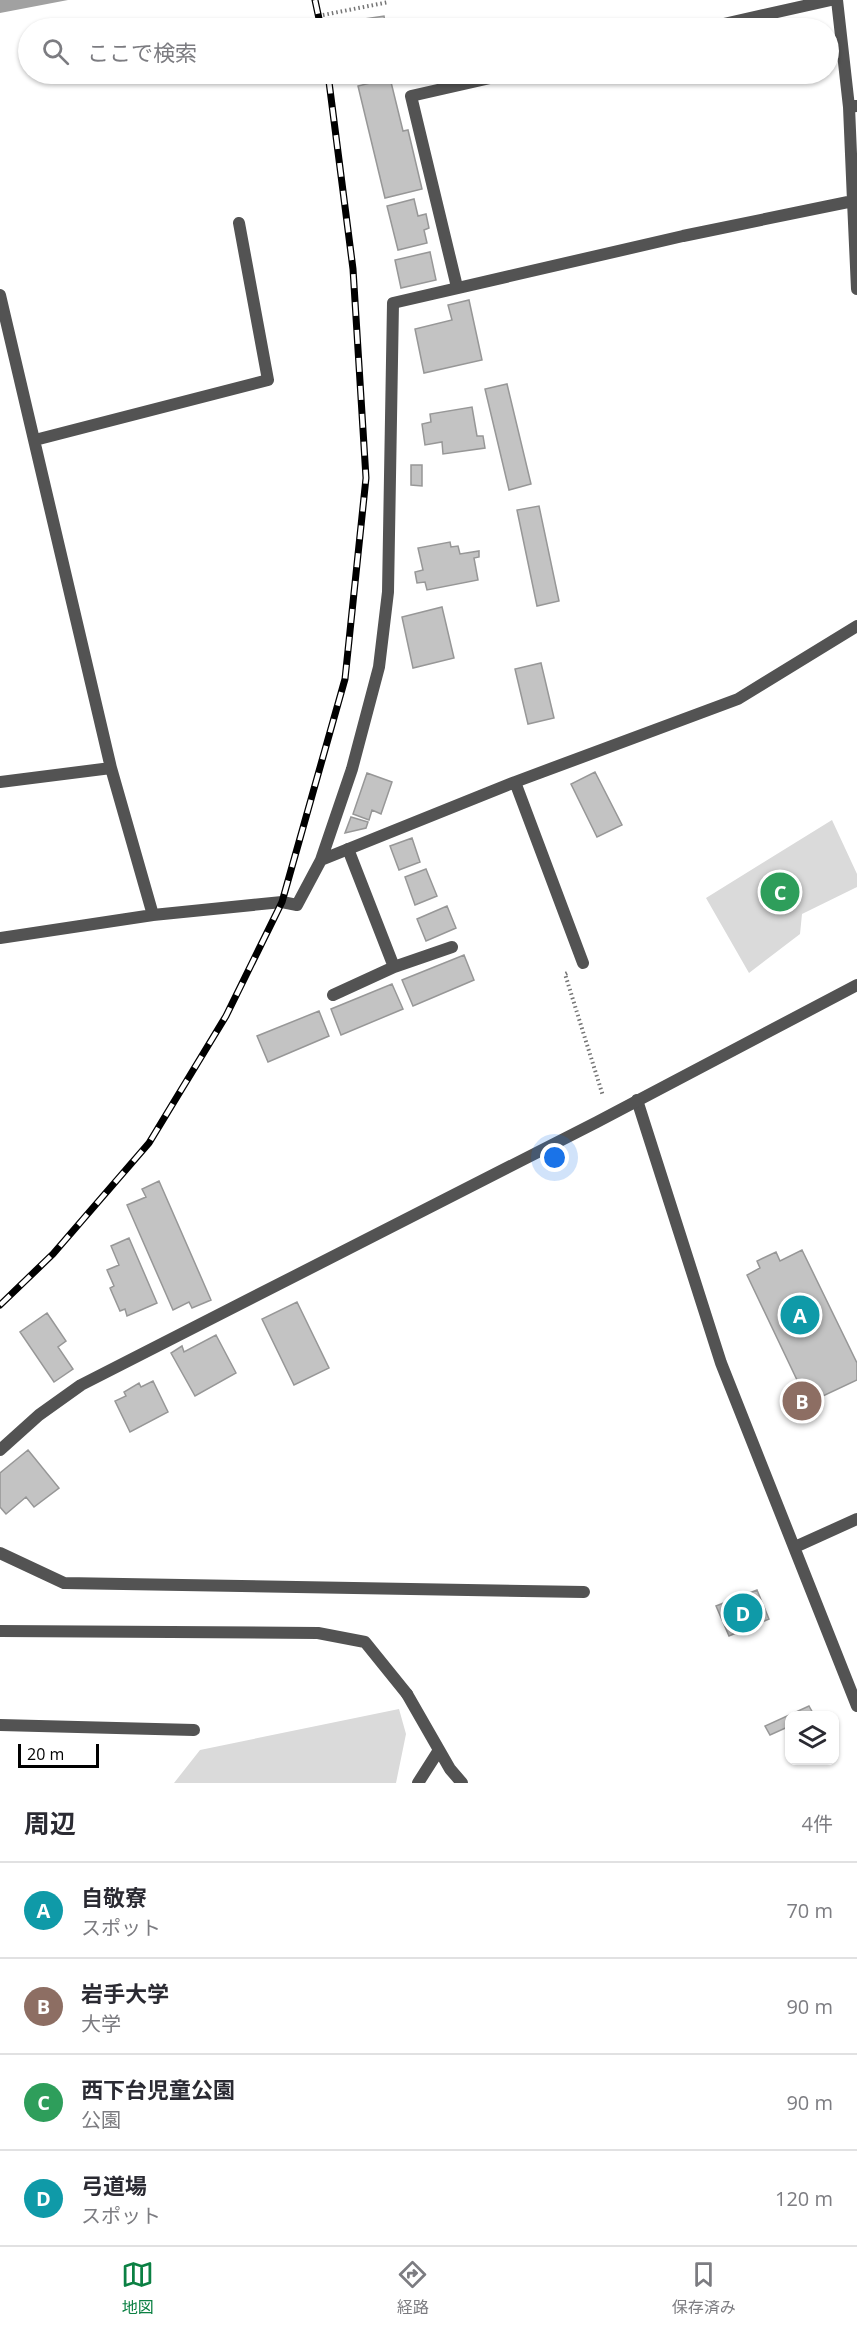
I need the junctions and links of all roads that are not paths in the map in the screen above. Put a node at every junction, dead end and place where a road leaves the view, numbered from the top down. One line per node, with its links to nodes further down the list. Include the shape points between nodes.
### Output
1 (831, 0): 3 (street)
2 (837, 0): 5 (street)
3 (751, 18)
4 (464, 84): 8 (street, via 411,96)
5 (853, 106): 6 (street)
6 (853, 201): 8 (street); 9 (street)
7 (239, 223): 11 (street, via 268,380)
8 (457, 287): 17 (street, via 393,303 388,592 380,667 352,769)
9 (857, 289)
10 (0, 295): 11 (street)
11 (34, 440): 13 (street)
12 (857, 626): 15 (street, via 738,699)
13 (111, 768): 14 (street); 18 (street)
14 (0, 782)
15 (515, 782): 16 (street); 21 (street)
16 (348, 849): 17 (street); 22 (street)
17 (321, 860): 18 (street, via 297,905 282,902)
18 (153, 915): 19 (street)
19 (0, 938)
20 (452, 947): 22 (street)
21 (583, 963)
22 (394, 967): 24 (street)
23 (857, 985): 25 (street)
24 (333, 995)
25 (638, 1100): 26 (street, via 81,1385); 28 (street, via 721,1364)
26 (0, 1450)
27 (857, 1519): 28 (street)
28 (795, 1547): 32 (street)
29 (0, 1553): 30 (street, via 64,1583)
30 (584, 1592)
31 (0, 1631): 35 (street, via 318,1633 365,1642 407,1694)
32 (857, 1706)
33 (0, 1725): 34 (street)
34 (194, 1730)
35 (438, 1750): 36 (street); 37 (street)
36 (418, 1783)
37 (462, 1783)

